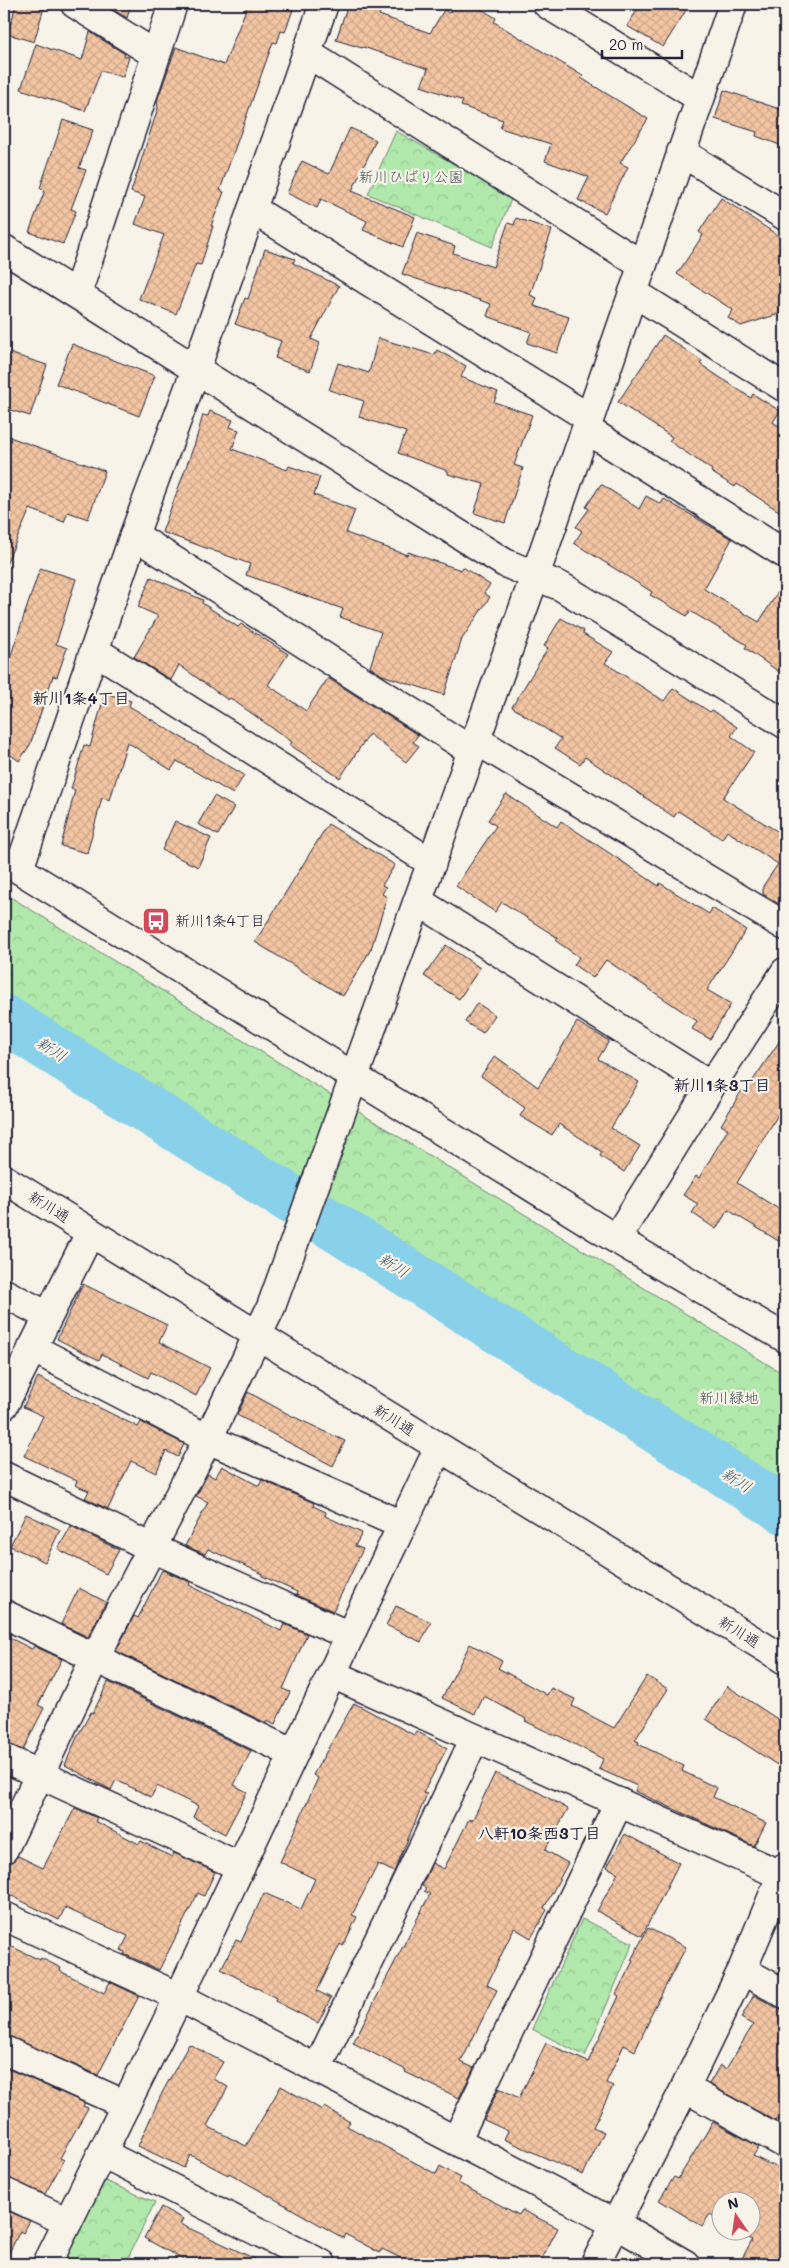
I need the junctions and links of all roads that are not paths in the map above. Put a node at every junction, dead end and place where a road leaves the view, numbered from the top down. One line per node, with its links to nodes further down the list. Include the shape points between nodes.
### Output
1 (75, 4): 7 (street)
2 (173, 4): 7 (street)
3 (324, 4): 6 (street)
4 (547, 4): 8 (street)
5 (732, 4): 8 (street)
6 (307, 53): 10 (street); 13 (street)
7 (156, 55): 15 (street)
8 (700, 98): 9 (street)
9 (681, 152): 11 (street); 13 (street)
10 (252, 209): 16 (street); 18 (street)
11 (785, 216)
12 (4, 249): 15 (street)
13 (642, 265): 14 (street)
14 (633, 292): 17 (street); 18 (street)
15 (77, 294): 16 (street)
16 (196, 369): 19 (street); 21 (street, via 505,563)
17 (785, 388)
18 (587, 424): 20 (street); 21 (street)
19 (134, 534): 22 (street); 24 (street)
20 (785, 554)
21 (535, 576): 23 (street, via 562,588); 24 (street)
22 (94, 650): 25 (street); 26 (street)
23 (785, 724)
24 (474, 745): 25 (street); 28 (street)
25 (432, 862): 27 (street)
26 (11, 864): 30 (street)
27 (418, 901): 30 (street); 31 (street)
28 (785, 926)
29 (785, 972): 31 (street)
30 (355, 1078): 34 (street); 37 (street)
31 (711, 1086): 34 (street)
32 (4, 1179): 33 (street, 新川通)
33 (90, 1233): 36 (street); 37 (street, 新川通)
34 (616, 1239): 38 (street)
35 (4, 1294): 36 (street)
36 (48, 1316): 39 (street)
37 (258, 1337): 41 (street); 42 (street, 新川通)
38 (785, 1338)
39 (32, 1348): 40 (street); 41 (street)
40 (4, 1405)
41 (208, 1439): 44 (street); 45 (street)
42 (439, 1447): 44 (street); 49 (street, 新川通)
43 (4, 1476): 45 (street)
44 (402, 1525): 47 (street)
45 (152, 1548): 47 (street); 48 (street)
46 (4, 1614): 48 (street)
47 (350, 1636): 50 (street)
48 (95, 1658): 52 (street); 54 (street)
49 (785, 1660)
50 (332, 1674): 51 (street); 52 (street)
51 (476, 1738): 55 (street); 64 (street)
52 (294, 1754): 57 (street)
53 (4, 1758): 54 (street)
54 (40, 1775): 56 (street); 57 (street)
55 (619, 1802): 58 (street); 67 (street)
56 (4, 1849)
57 (241, 1867): 62 (street)
58 (783, 1871): 60 (street)
59 (4, 1916): 62 (street)
60 (742, 1970): 61 (street); 65 (street)
61 (785, 1994)
62 (179, 1998): 64 (street); 66 (street)
63 (4, 2050): 66 (street)
64 (317, 2069): 67 (street)
65 (685, 2088): 68 (street); 72 (street)
66 (126, 2105): 69 (street)
67 (456, 2141): 72 (street)
68 (785, 2144)
69 (102, 2153): 71 (street); 74 (street)
70 (4, 2192): 71 (street)
71 (68, 2222): 73 (street)
72 (614, 2223): 75 (street); 76 (street)
73 (47, 2264)
74 (322, 2264)
75 (595, 2264)
76 (685, 2264)

